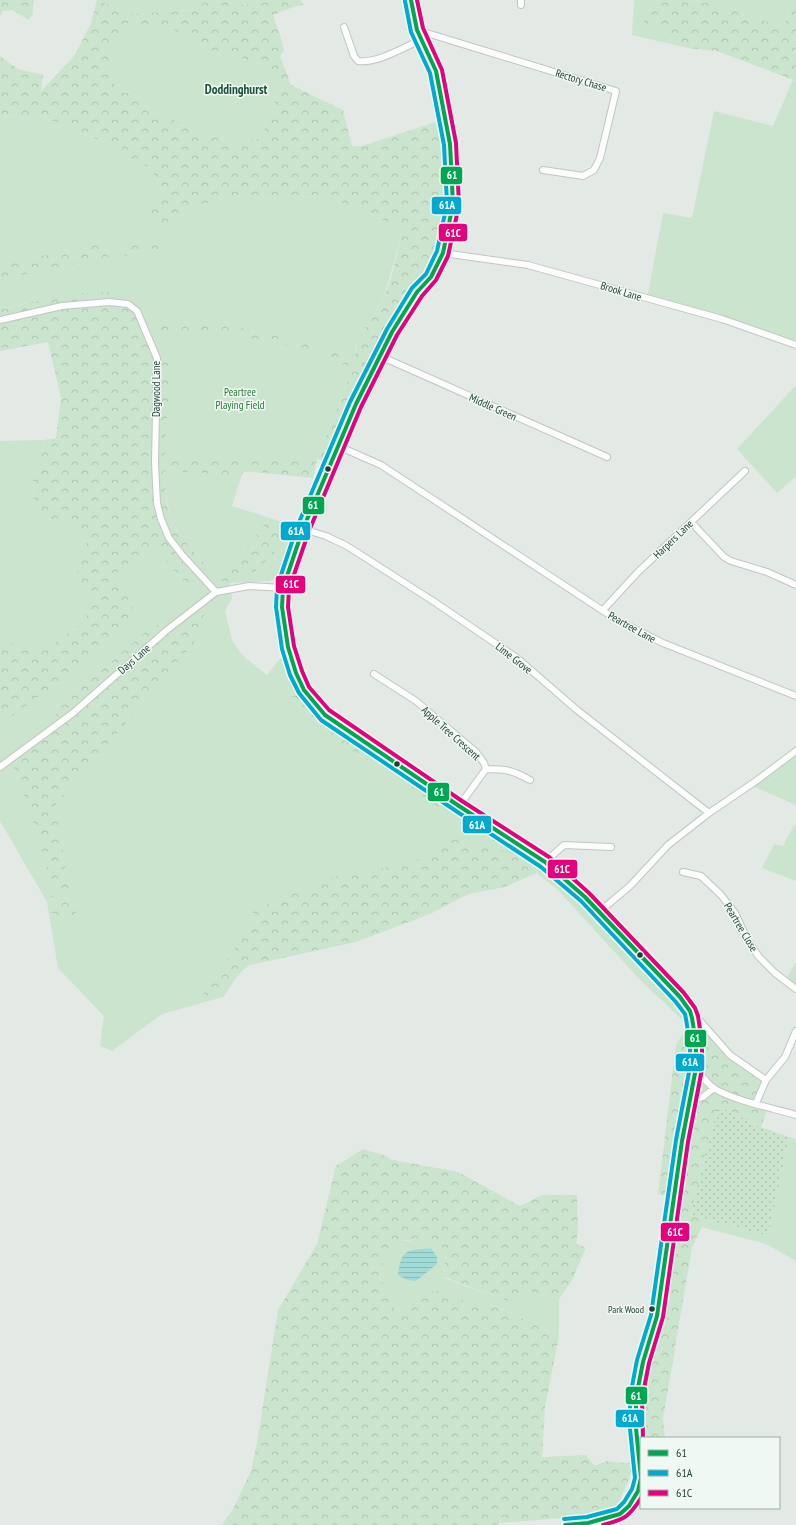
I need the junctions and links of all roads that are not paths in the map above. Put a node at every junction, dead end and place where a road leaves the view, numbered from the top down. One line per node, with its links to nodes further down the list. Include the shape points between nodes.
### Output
1 (410, 0): 3 (street)
2 (344, 28): 4 (street, via 358,62 374,60)
3 (417, 30): 4 (street); 5 (street, Rectory Chase, via 616,91 600,158 594,170 583,176)
4 (421, 40): 6 (street, via 436,71 450,144 452,204)
5 (543, 170)
6 (443, 253): 8 (street, Brook Lane, via 528,265 722,319); 9 (street, via 431,277 407,306)
7 (0, 320): 17 (street, Dagwood Lane, via 62,306 109,302 128,304 137,311 158,358 155,463 157,503 161,519 169,538 182,556)
8 (796, 345)
9 (380, 356): 10 (street); 11 (street, Middle Green)
10 (338, 446): 14 (street); 18 (street, Peartree Lane, via 381,465)
11 (607, 457)
12 (745, 471): 13 (street, Harpers Lane)
13 (691, 522): 15 (street, via 724,557); 18 (street, Harpers Lane, via 638,572)
14 (303, 529): 16 (street); 26 (street, Lime Grove, via 347,546 511,654 577,710)
15 (796, 585)
16 (283, 588): 17 (street, Days Lane, via 249,586); 25 (street, via 282,607 288,647 296,673 314,704 334,721)
17 (216, 592): 22 (street, Days Lane, via 167,630 73,712)
18 (603, 610): 20 (street, Peartree Lane, via 617,620 663,643)
19 (374, 674): 23 (street, Apple Tree Crescent, via 416,701 476,752)
20 (796, 696)
21 (796, 751): 26 (street)
22 (0, 767)
23 (486, 769): 24 (street, via 506,769); 25 (street, Apple Tree Crescent)
24 (530, 780)
25 (459, 806): 28 (street)
26 (709, 812): 30 (street, via 668,845 630,886)
27 (611, 848): 28 (street, via 564,846)
28 (544, 862): 30 (street)
29 (682, 872): 31 (street, Peartree Close, via 701,876 721,895 735,913 759,957)
30 (599, 912): 32 (street, via 680,997)
31 (796, 989)
32 (692, 1018): 34 (street); 35 (street, via 700,1021 730,1055)
33 (796, 1031): 35 (street, via 785,1057)
34 (696, 1068): 36 (street); 37 (street)
35 (766, 1080): 38 (street)
36 (714, 1088): 37 (street, via 703,1097); 38 (street)
37 (690, 1101): 40 (street, via 657,1316 643,1362 636,1398)
38 (756, 1103): 39 (street)
39 (796, 1115)
40 (640, 1468)
41 (640, 1482): 42 (street, via 629,1506 620,1514 588,1523)
42 (565, 1525)

